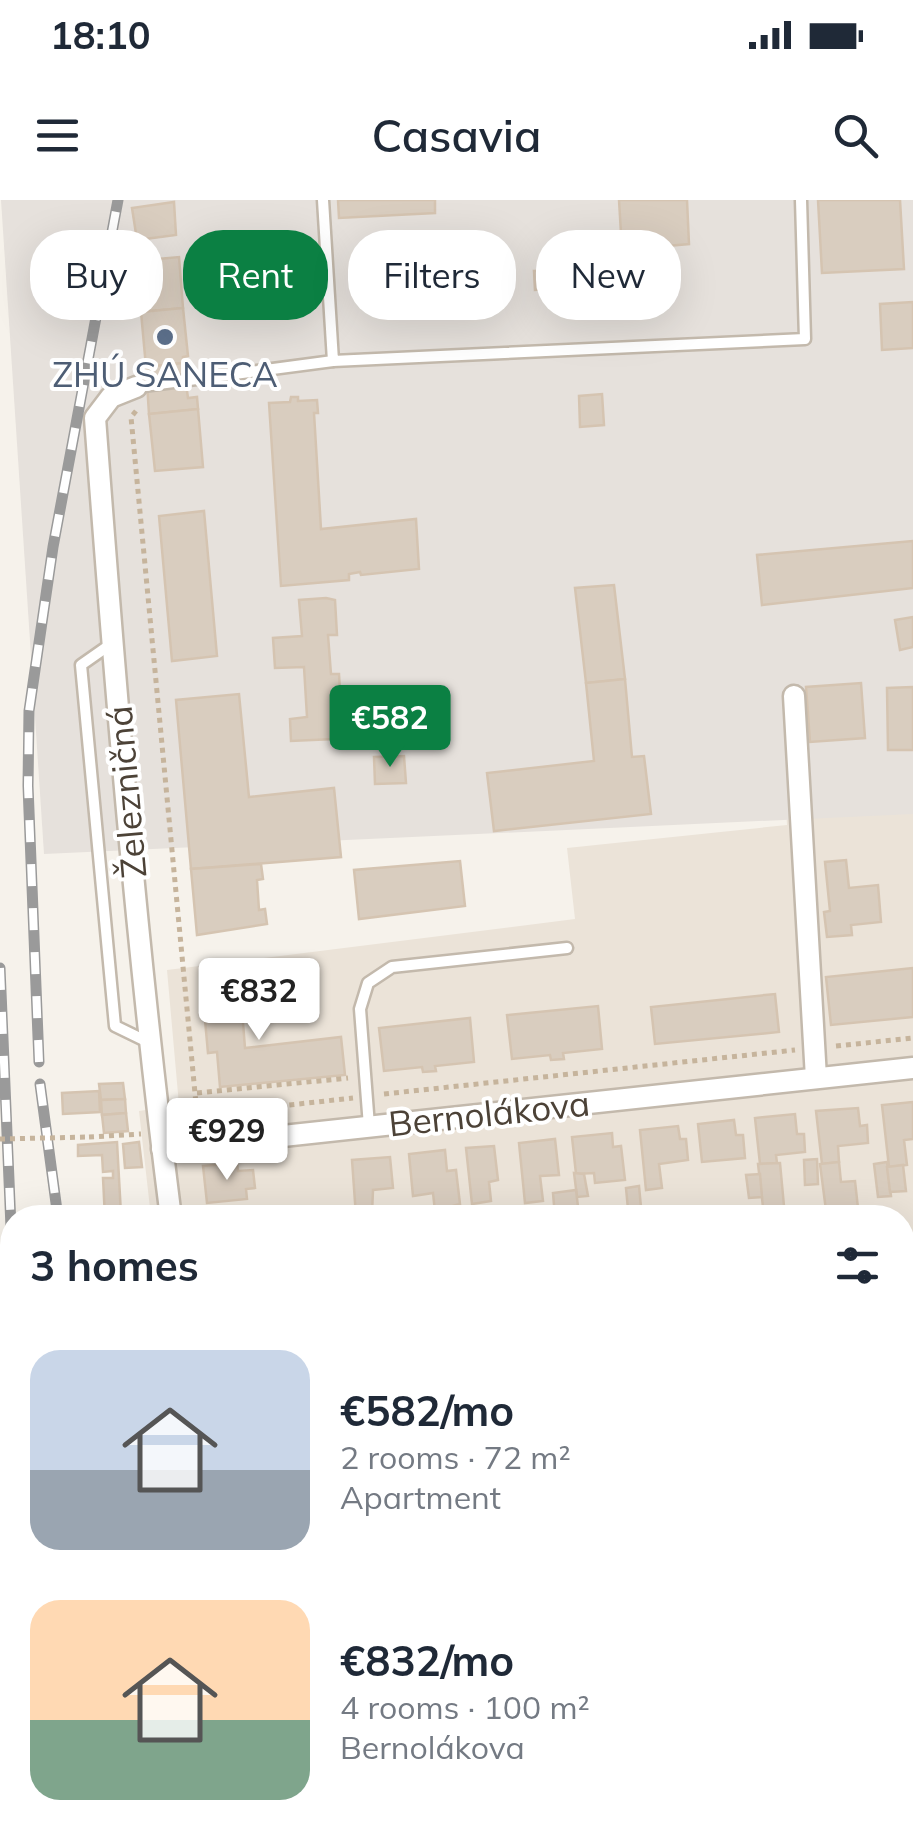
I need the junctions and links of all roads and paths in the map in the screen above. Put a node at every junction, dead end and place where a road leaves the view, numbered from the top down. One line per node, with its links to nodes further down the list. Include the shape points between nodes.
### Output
1 (323, 200): 3 (lane)
2 (801, 200): 3 (lane, via 805,339)
3 (333, 362): 4 (lane)
4 (138, 397): 5 (street, Železničná, via 111,397 96,418); 14 (path, via 131,417)
5 (112, 644): 9 (street, Železničná); 9 (lane, via 82,665 115,1026)
6 (794, 696): 10 (street)
7 (567, 948): 12 (lane, via 392,967 368,983 360,1009)
8 (913, 1038): 10 (path)
9 (150, 1043): 17 (street, Železničná)
10 (814, 1048): 13 (street); 15 (path)
11 (913, 1068): 13 (street, Bernolákova)
12 (365, 1076): 14 (path); 15 (lane)
13 (816, 1078): 18 (street, Bernolákova)
14 (196, 1093): 16 (path)
15 (367, 1096): 16 (path); 18 (lane)
16 (198, 1114): 17 (path); 21 (path)
17 (157, 1119): 22 (street, Železničná)
18 (369, 1126): 21 (street, Bernolákova)
19 (129, 1134): 20 (path, bridge)
20 (0, 1139)
21 (197, 1144): 22 (street, Bernolákova)
22 (162, 1148): 23 (street, Železničná)
23 (169, 1205)

